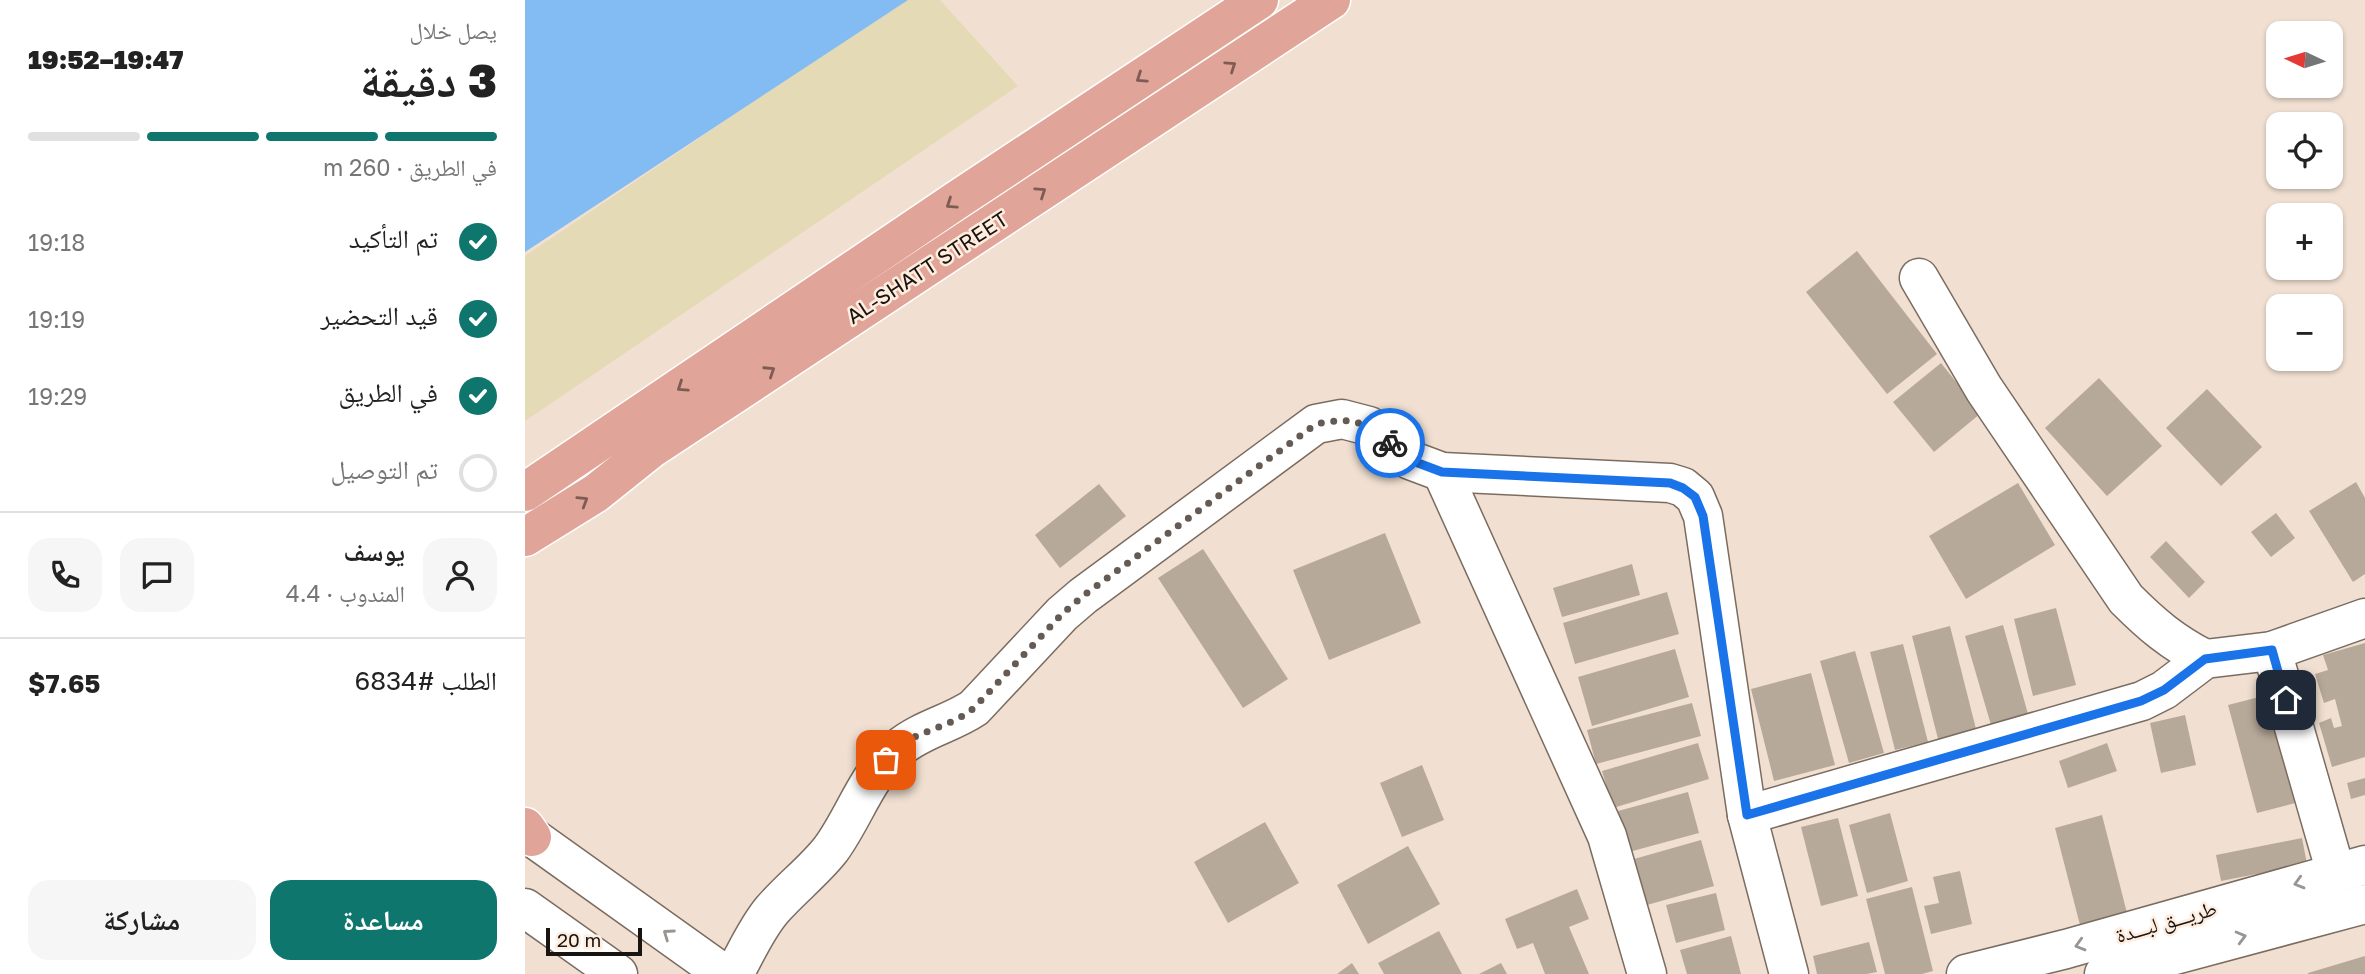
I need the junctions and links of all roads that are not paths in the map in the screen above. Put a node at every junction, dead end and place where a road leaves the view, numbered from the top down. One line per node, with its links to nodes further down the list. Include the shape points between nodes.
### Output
1 (1259, 0): 5 (main road, AL-SHATT STREET, one-way to 5)
2 (1331, 0): 6 (main road, AL-SHATT STREET, one-way to 2)
3 (1919, 278): 9 (street, via 1984,388 2126,599 2176,644)
4 (1442, 472): 10 (street, via 1670,483 1695,497 1711,562); 18 (street, via 1410,460 1369,426 1342,419 1316,424 1083,596 974,708 912,738 886,760 830,850 763,921); 19 (street, via 1607,836)
5 (525, 492)
6 (525, 537)
7 (2365, 618): 8 (street)
8 (2272, 650): 9 (street); 12 (street)
9 (2205, 659): 10 (street, via 2141,701)
10 (1747, 815): 20 (street)
11 (527, 832): 17 (street, one-way to 11)
12 (2351, 869): 21 (street, طريـــق لبـــدة, one-way to 21)
13 (2365, 904): 15 (street, طريـــق لبـــدة, one-way to 13)
14 (525, 908): 16 (street)
15 (2197, 962): 22 (street, طريـــق لبـــدة)
16 (618, 974)
17 (724, 974)
18 (734, 974)
19 (1647, 974)
20 (1789, 974)
21 (1966, 974)
22 (2104, 974)

